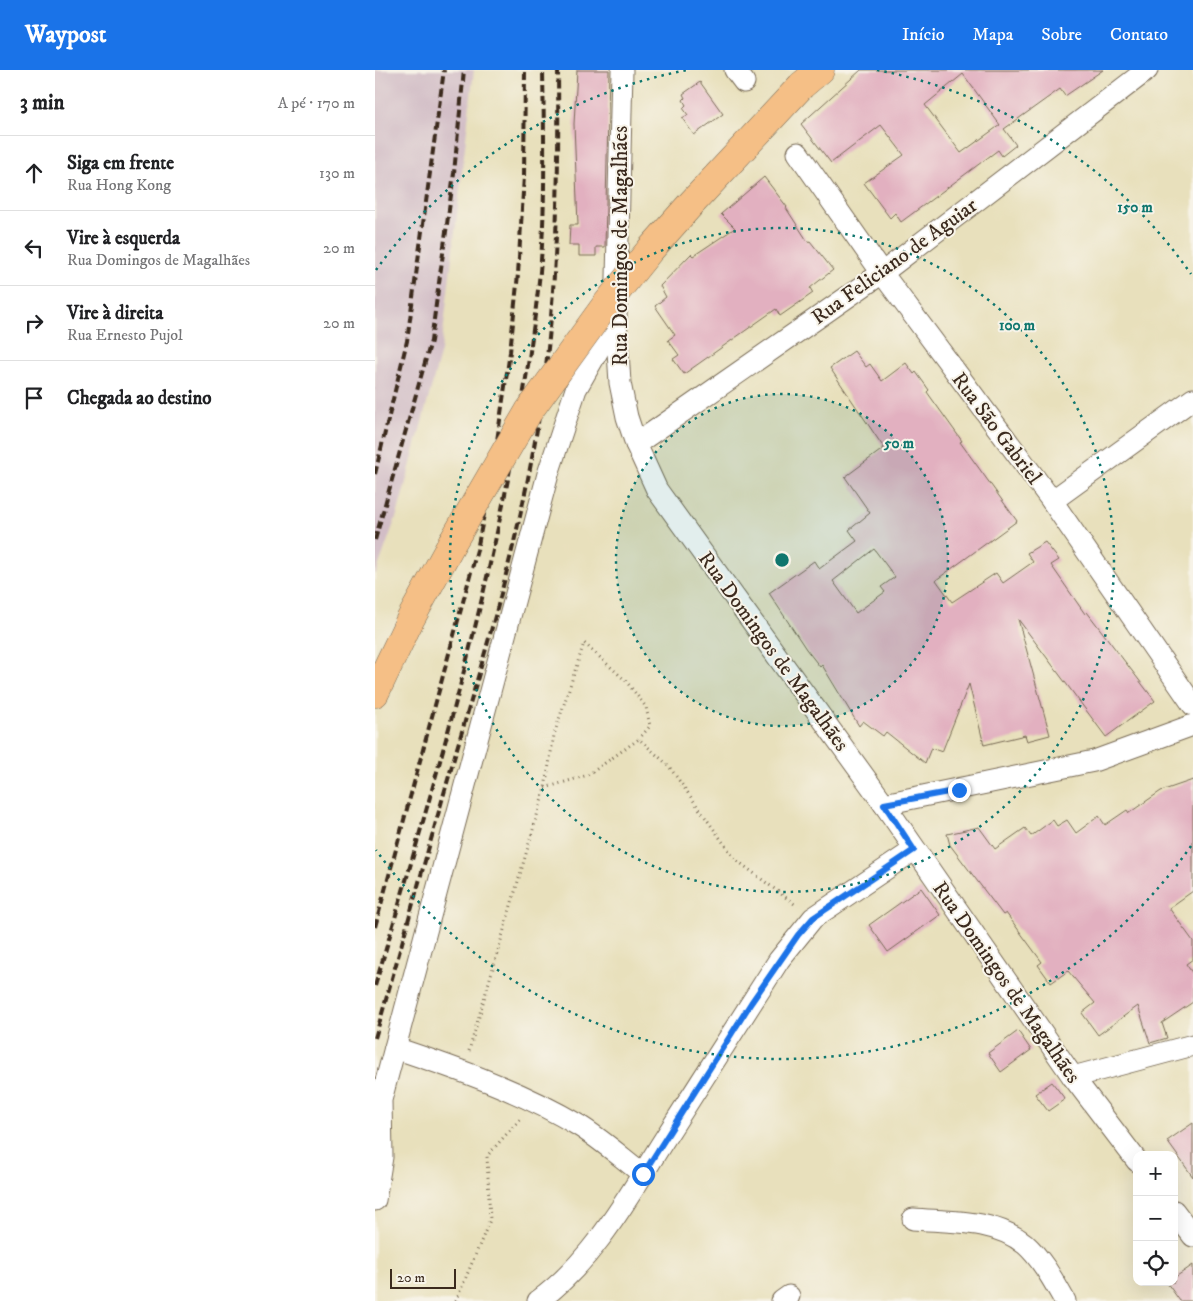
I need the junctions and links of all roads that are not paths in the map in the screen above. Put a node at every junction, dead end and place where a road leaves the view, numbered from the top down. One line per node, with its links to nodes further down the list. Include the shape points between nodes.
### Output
1 (622, 70): 6 (street, Rua Domingos de Magalhães)
2 (1147, 70): 5 (street, Rua Feliciano de Aguiar)
3 (810, 78): 10 (main road, bridge, via 736,153 650,250 529,411 447,552)
4 (798, 153): 5 (street, Rua São Gabriel)
5 (882, 273): 8 (street, Rua Feliciano de Aguiar); 9 (street, Rua São Gabriel)
6 (616, 318): 8 (street, Rua Domingos de Magalhães, via 620,383); 16 (street, via 576,389 556,445)
7 (1193, 399): 9 (street)
8 (636, 444): 13 (street, Rua Domingos de Magalhães, via 657,490)
9 (1051, 501): 11 (street, Rua São Gabriel)
10 (375, 693)
11 (1193, 705)
12 (1193, 725): 13 (street, via 1094,761)
13 (884, 804): 14 (street, Rua Domingos de Magalhães)
14 (914, 850): 17 (street, Rua Domingos de Magalhães); 19 (street, via 813,918 779,960)
15 (1193, 1045): 17 (street)
16 (395, 1048): 19 (street, via 463,1070 535,1102 580,1126); 20 (street, via 381,1100 382,1157)
17 (1073, 1077): 18 (street, Rua Domingos de Magalhães)
18 (1133, 1156)
19 (643, 1174): 24 (street, via 572,1274)
20 (375, 1200)
21 (1178, 1216): 23 (street)
22 (913, 1219): 25 (street, via 982,1225 1005,1232 1025,1245 1045,1268)
23 (1193, 1236)
24 (538, 1301)
25 (1065, 1301)

